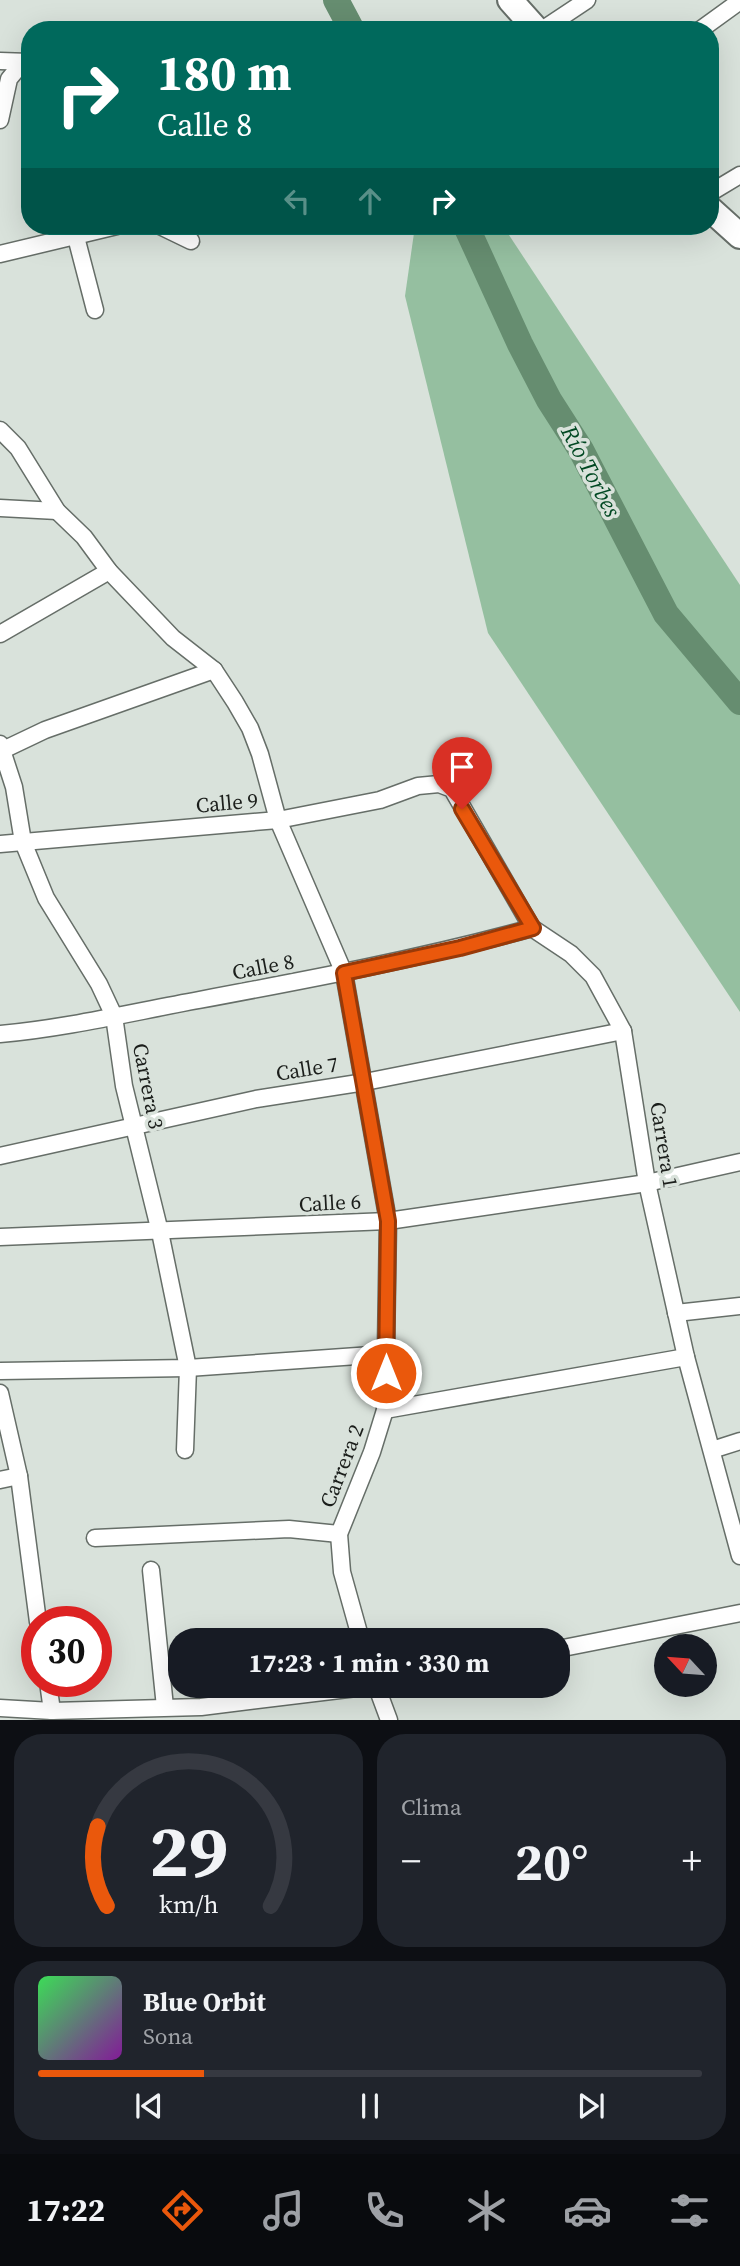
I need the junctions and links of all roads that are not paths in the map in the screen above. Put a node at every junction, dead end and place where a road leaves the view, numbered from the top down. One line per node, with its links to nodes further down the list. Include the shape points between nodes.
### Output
1 (510, 0): 4 (main road)
2 (587, 0): 5 (street)
3 (740, 1): 6 (street)
4 (529, 21)
5 (556, 21)
6 (712, 21)
7 (0, 61): 8 (street)
8 (21, 64)
9 (21, 70): 10 (street, via 9,79)
10 (0, 120)
11 (740, 175): 12 (street)
12 (719, 188)
13 (719, 217): 16 (main road)
14 (83, 235): 17 (street)
15 (179, 235): 18 (street)
16 (740, 236)
17 (76, 237): 19 (street); 20 (street)
18 (191, 241)
19 (0, 254)
20 (95, 310)
21 (0, 430): 23 (street, via 18,449)
22 (0, 508): 23 (street)
23 (57, 511): 24 (street, via 84,537)
24 (108, 571): 25 (street); 26 (street, via 173,638)
25 (0, 634)
26 (214, 670): 27 (street); 29 (street, Carrera 2, via 250,728)
27 (1, 747): 30 (street, Carrera 3, via 14,786)
28 (452, 789): 29 (street, Calle 9, via 439,784 418,786 380,800); 32 (street, Carrera 1)
29 (278, 820): 30 (street, Calle 9); 33 (street, Carrera 2)
30 (23, 842): 31 (street, Calle 9); 34 (street, Carrera 3, via 46,898)
31 (0, 844)
32 (533, 928): 33 (street, Calle 8); 35 (street, Carrera 1, via 593,976)
33 (344, 973): 34 (street, Calle 8); 37 (street, Carrera 2)
34 (114, 1016): 36 (street, Calle 8, via 61,1028); 38 (street, Carrera 3)
35 (623, 1031): 37 (street, Calle 7); 41 (street, Carrera 1)
36 (0, 1034)
37 (365, 1082): 38 (street, Calle 7); 42 (street, Carrera 2)
38 (133, 1124): 39 (street, Calle 7); 43 (street, Carrera 3)
39 (0, 1156)
40 (740, 1162): 41 (street, Calle 6)
41 (647, 1183): 42 (street, Calle 6); 46 (street, Carrera 1)
42 (388, 1221): 43 (street, Calle 6); 47 (street, Carrera 2)
43 (160, 1232): 44 (street, Calle 6); 49 (street, Carrera 3)
44 (0, 1237)
45 (740, 1306): 46 (street)
46 (677, 1313): 48 (street, Carrera 1)
47 (386, 1354): 49 (street); 52 (street, Carrera 2)
48 (686, 1357): 52 (street); 55 (street, Carrera 1)
49 (188, 1368): 50 (street); 54 (street, Carrera 3)
50 (0, 1371)
51 (0, 1393): 56 (street)
52 (385, 1410): 58 (street, Carrera 2)
53 (740, 1441): 55 (street)
54 (185, 1450)
55 (712, 1450): 60 (street, Carrera 1)
56 (19, 1476): 57 (street); 62 (street)
57 (0, 1480)
58 (339, 1534): 59 (street, via 289,1529); 64 (street, Carrera 2, via 342,1572)
59 (95, 1538)
60 (740, 1556)
61 (151, 1570): 69 (street)
62 (36, 1606)
63 (740, 1613): 65 (street)
64 (358, 1628)
65 (570, 1648)
66 (50, 1697): 70 (street)
67 (299, 1698): 72 (street)
68 (382, 1698): 73 (street)
69 (164, 1707): 70 (street); 72 (street)
70 (51, 1711): 71 (street)
71 (10, 1712)
72 (201, 1713)
73 (389, 1720)

